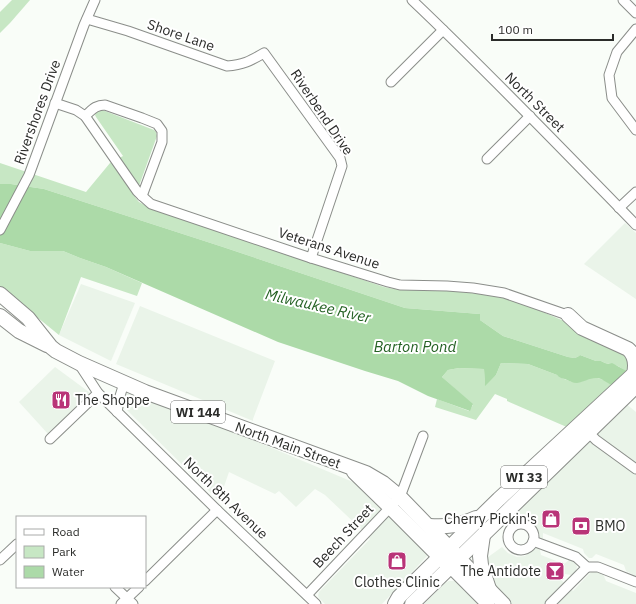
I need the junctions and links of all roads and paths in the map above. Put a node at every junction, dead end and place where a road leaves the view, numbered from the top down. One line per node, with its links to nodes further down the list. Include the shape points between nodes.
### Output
1 (95, 0): 5 (street, Rivershores Drive)
2 (412, 0): 7 (street, North Street)
3 (623, 0): 4 (street)
4 (636, 13)
5 (87, 18): 8 (street, Shore Lane, via 227,66 248,62); 10 (street, Rivershores Drive)
6 (636, 29): 13 (street, via 617,52 609,75 612,98)
7 (443, 30): 9 (street); 12 (street, North Street)
8 (264, 53): 20 (street, Riverbend Drive, via 340,158 342,166)
9 (391, 82)
10 (56, 102): 11 (street, Veterans Avenue); 19 (street, Rivershores Drive, via 29,175)
11 (85, 116): 16 (street, Veterans Avenue); 16 (street, via 99,105 105,105 157,124 162,131 162,142)
12 (530, 116): 14 (street); 17 (street, North Street)
13 (636, 130)
14 (487, 159)
15 (636, 192): 17 (street)
16 (142, 196): 20 (street, Veterans Avenue, via 151,204)
17 (619, 208): 18 (street, North Street)
18 (636, 225)
19 (0, 230)
20 (311, 258): 22 (street, Veterans Avenue, via 400,285 473,288 504,293)
21 (0, 294): 25 (main road, North Main Street / WI 144, via 28,318)
22 (568, 315): 24 (street, Veterans Avenue); 27 (main road, via 582,328 628,349 633,356)
23 (0, 316): 25 (main road, North Main Street / WI 144, via 19,331)
24 (636, 345)
25 (51, 347): 26 (main road, North Main Street / WI 144)
26 (78, 364): 28 (main road, North Main Street / WI 144); 29 (street, North 8th Avenue)
27 (635, 375): 30 (main road, WI 33)
28 (124, 383): 31 (street); 36 (main road, North Main Street / WI 144, via 350,468)
29 (98, 393): 31 (street, North 8th Avenue); 34 (street)
30 (603, 410): 32 (main road, WI 33); 39 (main road, WI 33)
31 (117, 412): 37 (street, North 8th Avenue)
32 (588, 432): 35 (street); 38 (main road, WI 33)
33 (423, 436): 36 (street)
34 (50, 439)
35 (636, 469)
36 (395, 502): 41 (main road, North Main Street / WI 144); 45 (main road, North Main Street / WI 144); 54 (street, Beech Street)
37 (217, 510): 49 (street); 54 (street, North 8th Avenue)
38 (508, 510): 40 (street); 42 (main road, WI 33)
39 (482, 516): 41 (main road, via 454,526); 45 (main road, WI 33)
40 (520, 524): 43 (street, via 532,530); 43 (street, via 509,532 510,544 516,550 520,550 528,548)
41 (428, 526): 45 (main road, North Main Street / WI 144)
42 (483, 535): 47 (main road, WI 33); 53 (main road, via 480,560)
43 (534, 541): 48 (street, via 576,557)
44 (16, 545): 46 (street)
45 (444, 552): 47 (main road, North Main Street / WI 144); 57 (main road, WI 33)
46 (0, 560)
47 (454, 562): 53 (main road); 58 (main road, WI 33); 59 (main road)
48 (587, 567): 50 (street, via 598,567); 61 (street)
49 (146, 580)
50 (636, 582)
51 (116, 588): 55 (street)
52 (138, 588): 55 (street)
53 (489, 589): 60 (main road)
54 (307, 595): 56 (street, North 8th Avenue)
55 (127, 602)
56 (316, 604)
57 (395, 604)
58 (412, 604)
59 (488, 604)
60 (504, 604)
61 (550, 604)

